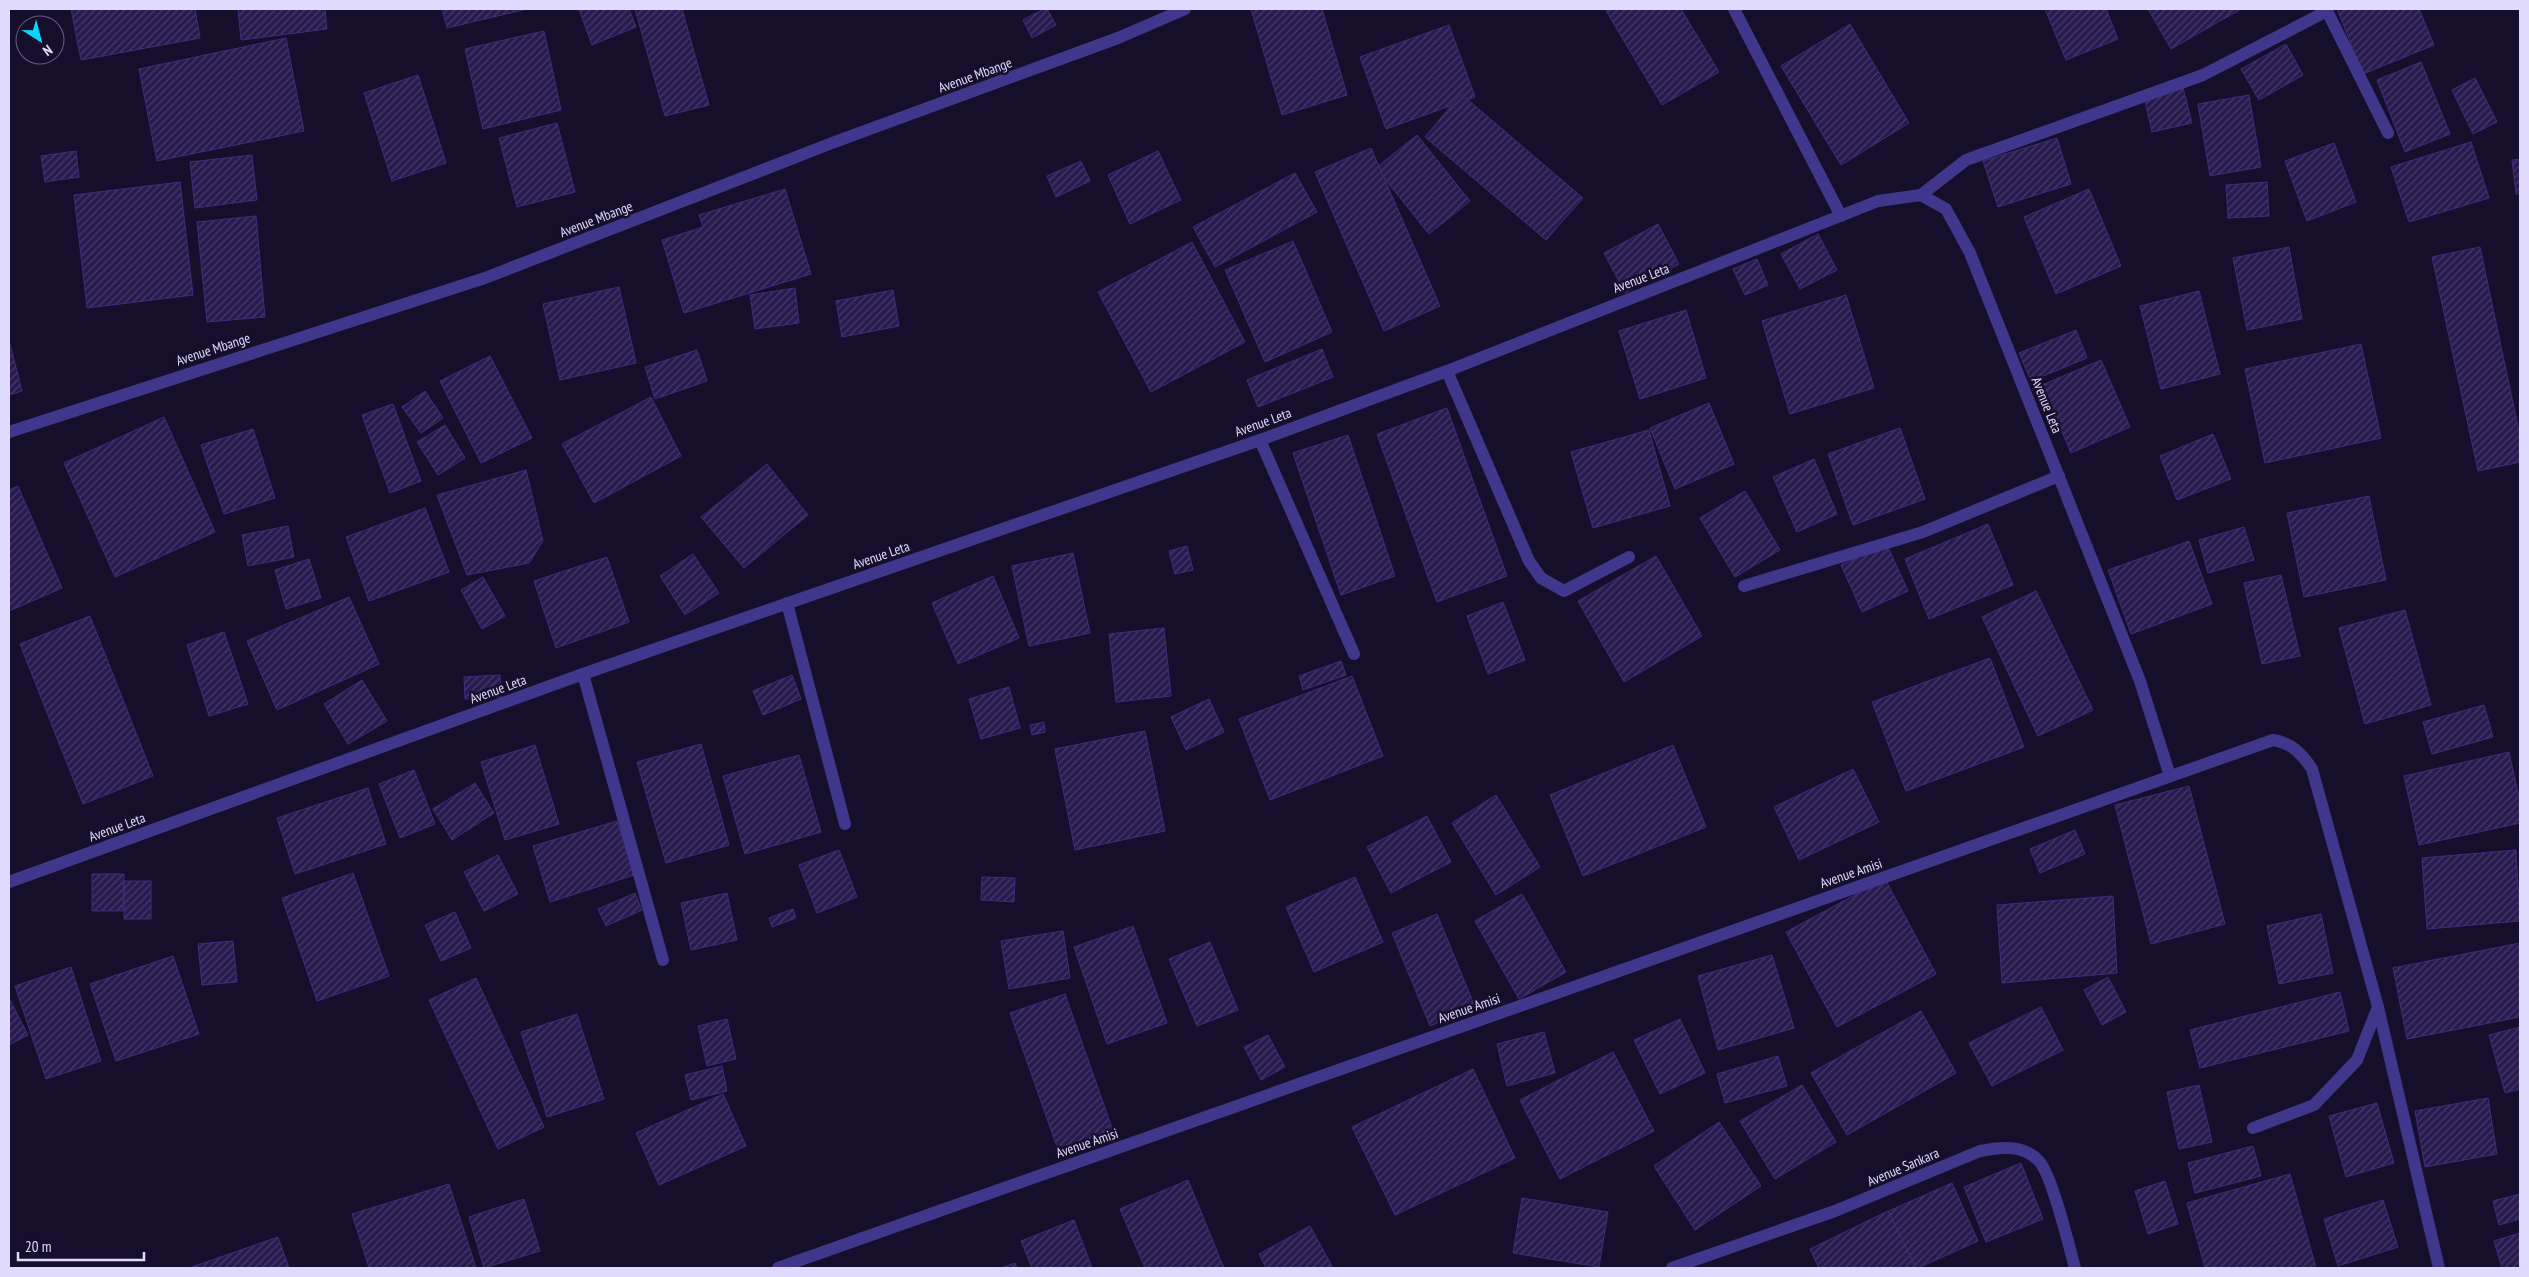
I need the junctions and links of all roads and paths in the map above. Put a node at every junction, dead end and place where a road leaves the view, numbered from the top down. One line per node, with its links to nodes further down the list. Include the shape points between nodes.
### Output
1 (1185, 9): 8 (street, Avenue Mbange, via 1118,38 841,140 485,278)
2 (1734, 9): 6 (street)
3 (2326, 10): 4 (street); 5 (street, via 2203,74 1966,160)
4 (2388, 133)
5 (1921, 195): 6 (street, Avenue Leta, via 1878,201); 10 (street, Avenue Leta, via 1946,209 1970,253)
6 (1841, 216): 7 (street, Avenue Leta)
7 (1446, 371): 9 (street, Avenue Leta); 11 (street, via 1529,561 1541,578 1564,591)
8 (9, 432)
9 (1260, 440): 13 (street, Avenue Leta); 14 (street)
10 (2059, 476): 12 (street, via 1923,532); 16 (street, Avenue Leta, via 2140,681)
11 (1630, 557)
12 (1744, 586)
13 (787, 603): 15 (street, Avenue Leta); 17 (street)
14 (1354, 654)
15 (583, 674): 18 (street, Avenue Leta); 19 (street)
16 (2170, 776): 20 (street, Avenue Amisi, via 2273,740 2284,742 2303,756 2312,769); 22 (street, Avenue Amisi)
17 (845, 824)
18 (9, 882)
19 (663, 960)
20 (2378, 1007): 21 (street, via 2356,1060 2314,1105); 25 (street, Avenue Amisi)
21 (2253, 1128)
22 (778, 1268)
23 (1672, 1268): 24 (street, Avenue Sankara, via 1835,1211 1980,1151 2004,1147 2022,1150 2039,1161 2049,1179)
24 (2075, 1268)
25 (2439, 1268)

